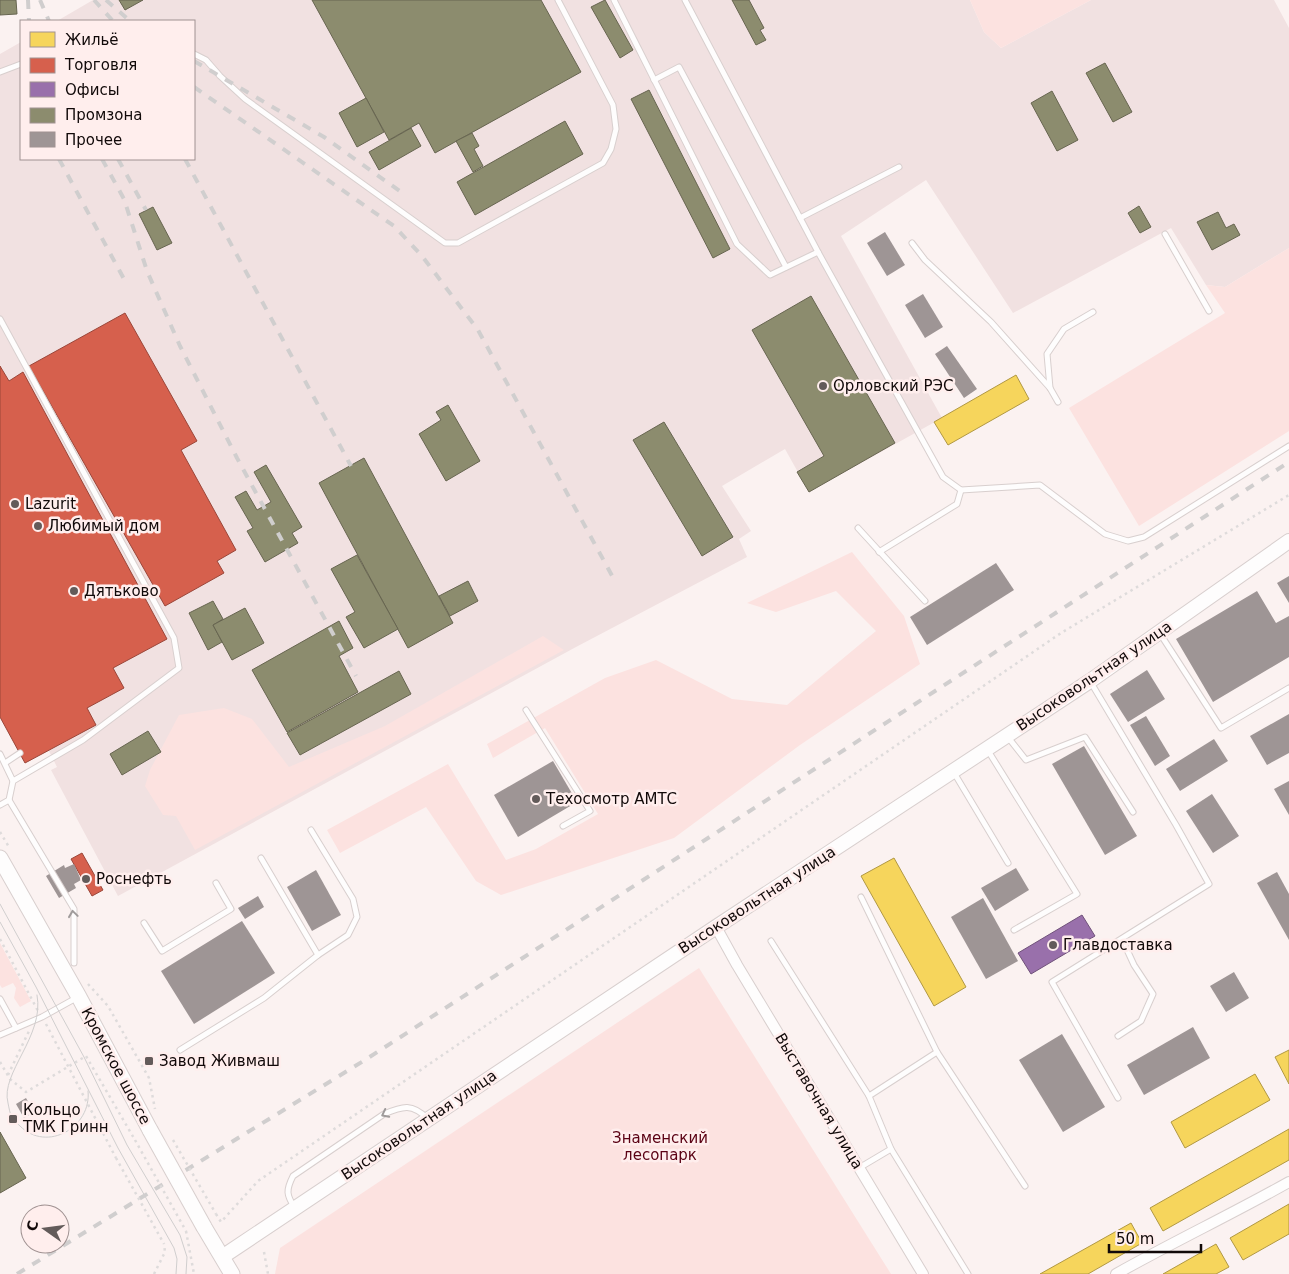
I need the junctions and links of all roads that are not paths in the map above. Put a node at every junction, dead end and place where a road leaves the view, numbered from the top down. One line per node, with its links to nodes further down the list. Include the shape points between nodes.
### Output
1 (558, 0): 4 (lane, via 613,105 616,129 611,149 603,163 458,243 445,243 245,99 206,60)
2 (614, 0): 7 (lane)
3 (685, 0): 9 (lane)
4 (195, 54)
5 (20, 64): 6 (lane)
6 (0, 72)
7 (654, 80): 13 (lane, via 737,244 770,275); 13 (lane, via 679,67)
8 (900, 167): 9 (lane)
9 (800, 218): 12 (lane)
10 (1166, 234): 14 (lane)
11 (912, 243): 17 (lane, via 925,260 991,322)
12 (818, 252): 13 (lane); 20 (lane, via 943,477)
13 (786, 267)
14 (1209, 311)
15 (1093, 312): 17 (lane, via 1064,329 1047,354)
16 (0, 319): 35 (lane, via 174,638 179,668 83,740)
17 (1050, 388): 18 (lane)
18 (1058, 402)
19 (1289, 446): 20 (lane, via 1144,537 1128,541 1105,534 1040,485)
20 (961, 490): 23 (lane, via 957,504)
21 (858, 528): 23 (lane)
22 (1289, 540): 25 (main road, Высоковольтная улица)
23 (879, 552): 24 (lane)
24 (924, 601)
25 (1158, 632): 26 (main road, Высоковольтная улица); 27 (lane, via 1221,728)
26 (1090, 681): 29 (main road, Высоковольтная улица); 49 (lane, via 1209,884)
27 (1289, 688)
28 (526, 710): 39 (lane, via 590,811)
29 (1006, 736): 30 (main road, Высоковольтная улица); 38 (lane, via 1026,760 1085,737)
30 (987, 749): 34 (main road, Высоковольтная улица); 48 (lane, via 1077,894)
31 (20, 753): 33 (lane)
32 (0, 754): 33 (lane)
33 (5, 763): 35 (lane)
34 (953, 771): 43 (lane); 47 (main road, Высоковольтная улица)
35 (13, 781): 36 (lane)
36 (9, 800): 37 (lane); 52 (lane, one-way to 36, via 74,909)
37 (0, 805)
38 (1133, 812)
39 (563, 826)
40 (311, 830): 51 (lane, via 353,899 357,917 348,935)
41 (0, 858): 53 (main road, Кромское шоссе)
42 (261, 858): 51 (lane)
43 (1008, 863)
44 (216, 884): 46 (lane, via 231,910 162,951)
45 (862, 897): 59 (lane)
46 (144, 923)
47 (716, 927): 62 (main road, Высоковольтная улица); 64 (street, Выставочная улица)
48 (1014, 930)
49 (1122, 938): 57 (lane, via 1134,965 1153,994 1141,1021); 61 (lane, via 1052,982)
50 (771, 941): 60 (lane)
51 (318, 955): 58 (lane, via 264,998)
52 (74, 962)
53 (79, 997): 55 (lane); 68 (main road, Кромское шоссе, bridge)
54 (0, 999): 55 (lane)
55 (16, 1028): 56 (lane)
56 (0, 1035)
57 (1118, 1036)
58 (180, 1050)
59 (937, 1052): 60 (lane); 66 (lane)
60 (869, 1096): 63 (lane)
61 (1118, 1098)
62 (428, 1119): 67 (main road, Высоковольтная улица); 67 (lane, one-way to 67, via 419,1110 400,1107 384,1114 293,1176 287,1188 289,1200)
63 (891, 1149): 64 (lane); 71 (lane)
64 (859, 1168): 70 (street, Выставочная улица)
65 (1289, 1182): 72 (street)
66 (1025, 1186)
67 (295, 1208): 68 (main road, Высоковольтная улица)
68 (222, 1257): 69 (main road, Кромское шоссе)
69 (232, 1274)
70 (923, 1274)
71 (968, 1274)
72 (1116, 1274)

